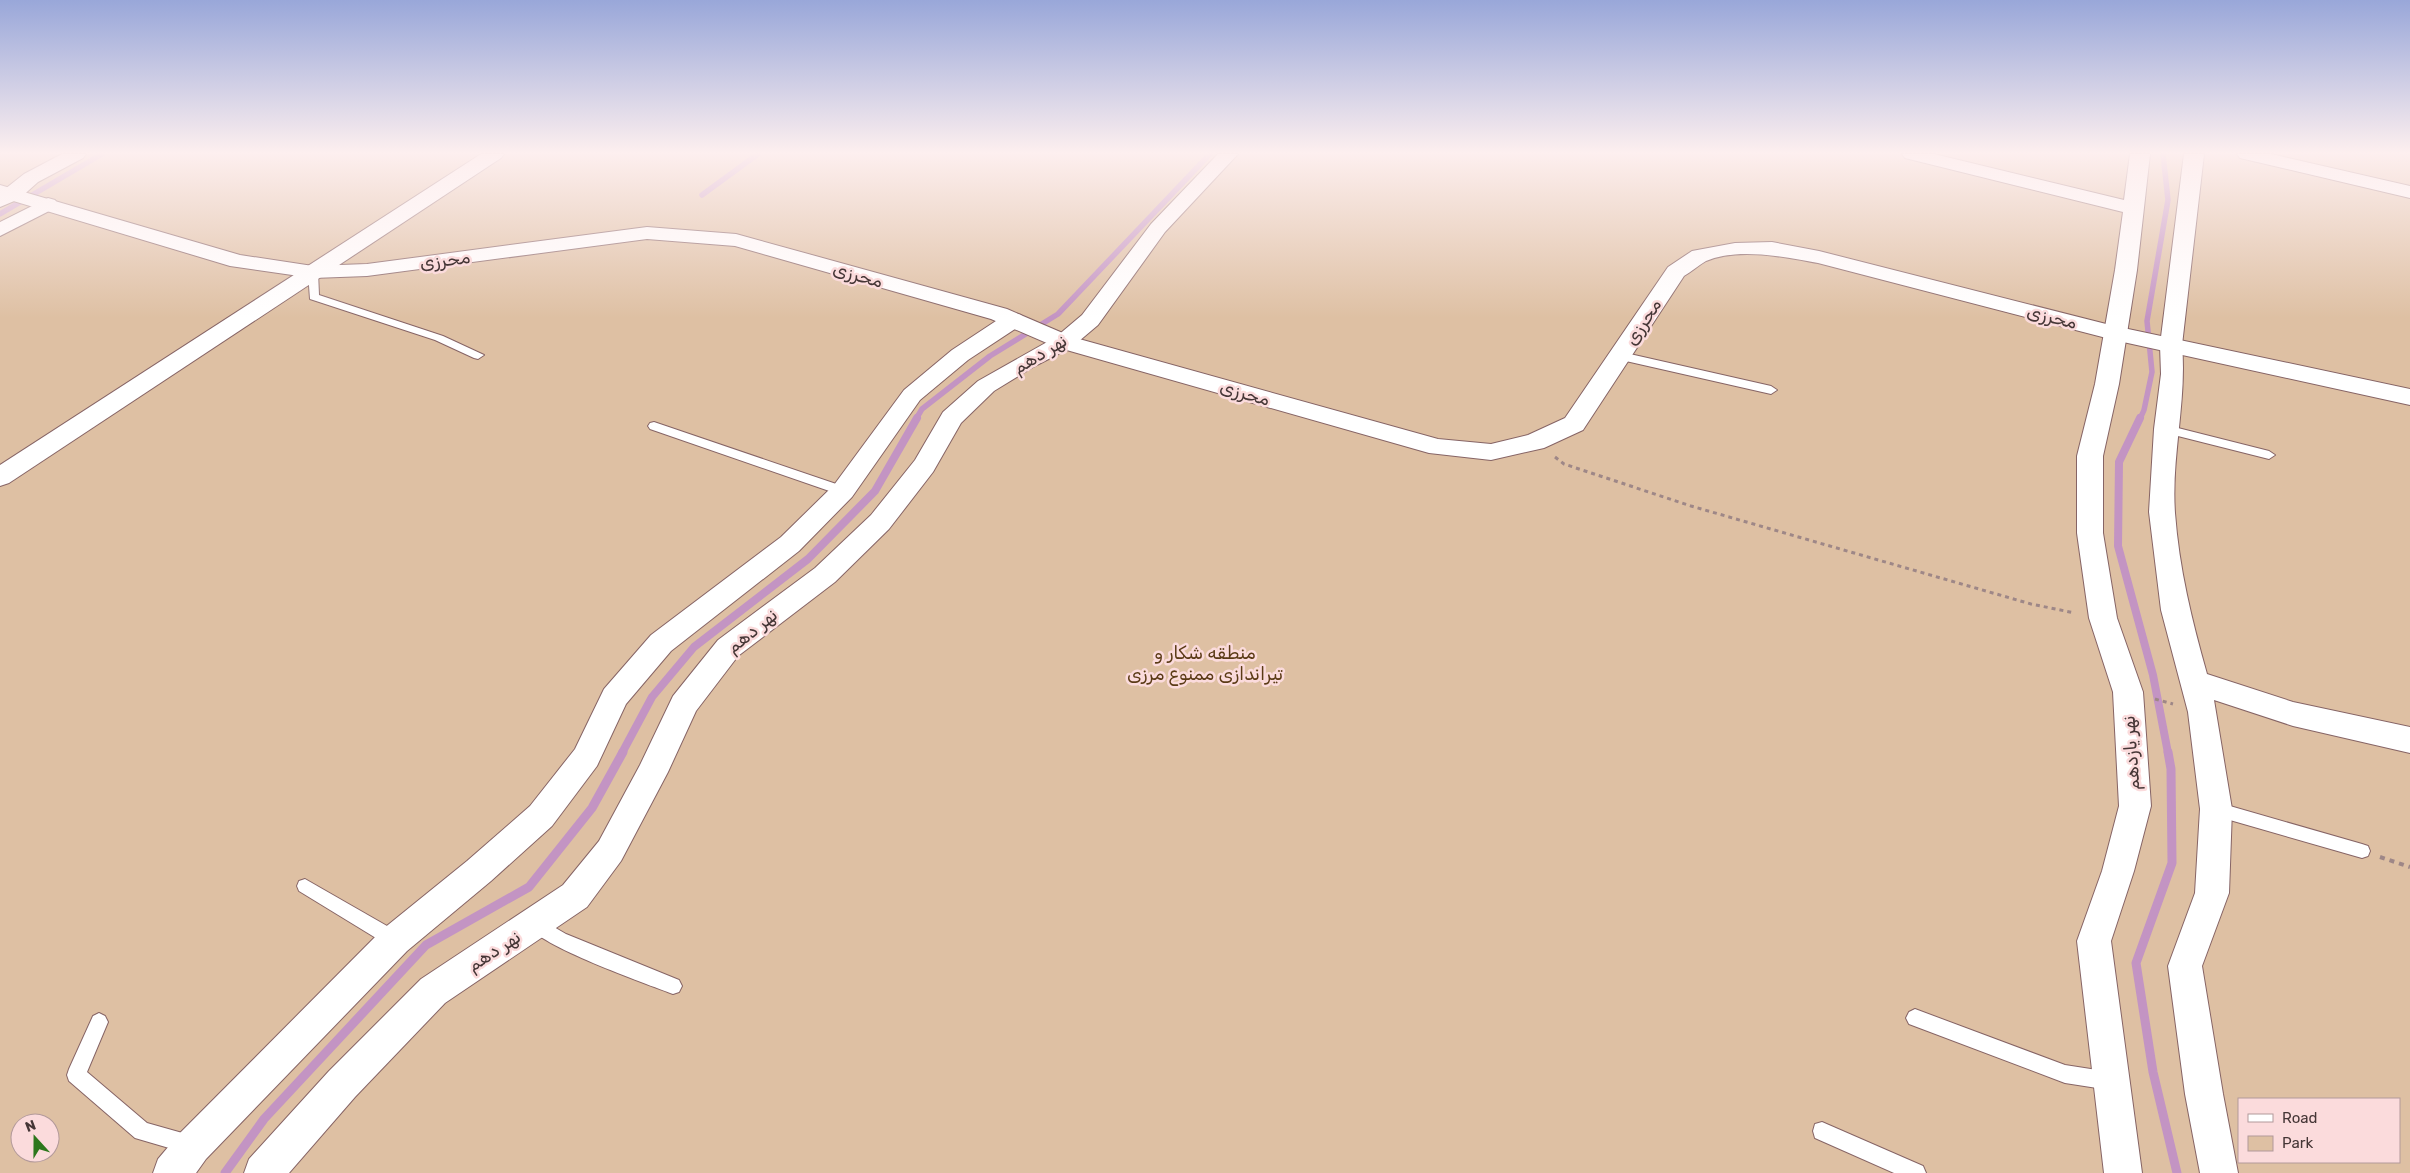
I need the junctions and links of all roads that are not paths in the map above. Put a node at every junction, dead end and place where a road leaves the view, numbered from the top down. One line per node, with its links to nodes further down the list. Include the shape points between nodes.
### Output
1 (2133, 208): 10 (street, نهر یازدهم)
2 (13, 209): 7 (street)
3 (56, 209): 8 (street, محرزی, via 238,261)
4 (410, 209): 8 (street)
5 (1176, 209): 11 (street, نهر دهم, via 1158,228 1090,320)
6 (2186, 209): 12 (street)
7 (0, 230)
8 (314, 272): 9 (street, محرزی, via 367,270 647,234 736,240); 13 (lane, via 314,297); 20 (street)
9 (1019, 322): 11 (street, محرزی); 21 (street, via 960,356 912,395)
10 (2120, 334): 12 (street, محرزی); 14 (street, محرزی, via 1819,257 1772,248 1735,249 1700,256 1676,272); 32 (street, نهر یازدهم, via 2090,456 2090,533 2103,618 2128,692 2135,806 2118,871 2094,941)
11 (1059, 339): 14 (street, محرزی, via 1438,447 1491,452 1535,442 1574,424); 27 (street, نهر دهم, via 986,386 952,418 924,466 880,522 825,575 728,648 684,704 610,851 575,896)
12 (2166, 344): 16 (street, محرزی); 18 (street, via 2173,374)
13 (478, 354)
14 (1621, 356): 15 (lane)
15 (1771, 390)
16 (2410, 397)
17 (654, 426): 21 (lane)
18 (2166, 429): 19 (lane); 22 (street, via 2162,512)
19 (2269, 455)
20 (0, 477)
21 (843, 491): 28 (street, via 790,544 661,643 614,697 586,757 540,816)
22 (2185, 693): 23 (street); 24 (street, via 2202,712)
23 (2410, 740)
24 (2216, 809): 25 (lane); 39 (street, via 2212,893 2185,966)
25 (2362, 851)
26 (305, 886): 28 (lane)
27 (535, 924): 29 (lane, via 560,940); 36 (street, نهر دهم, via 433,991 342,1084)
28 (395, 940): 34 (street)
29 (673, 986)
30 (1916, 1018): 32 (lane, via 2066,1074)
31 (99, 1022): 34 (lane, via 76,1075 142,1130)
32 (2110, 1081): 38 (street, نهر یازدهم)
33 (1822, 1131): 37 (lane)
34 (193, 1146): 35 (street)
35 (172, 1173)
36 (263, 1173)
37 (1916, 1173)
38 (2123, 1173)
39 (2219, 1173)

